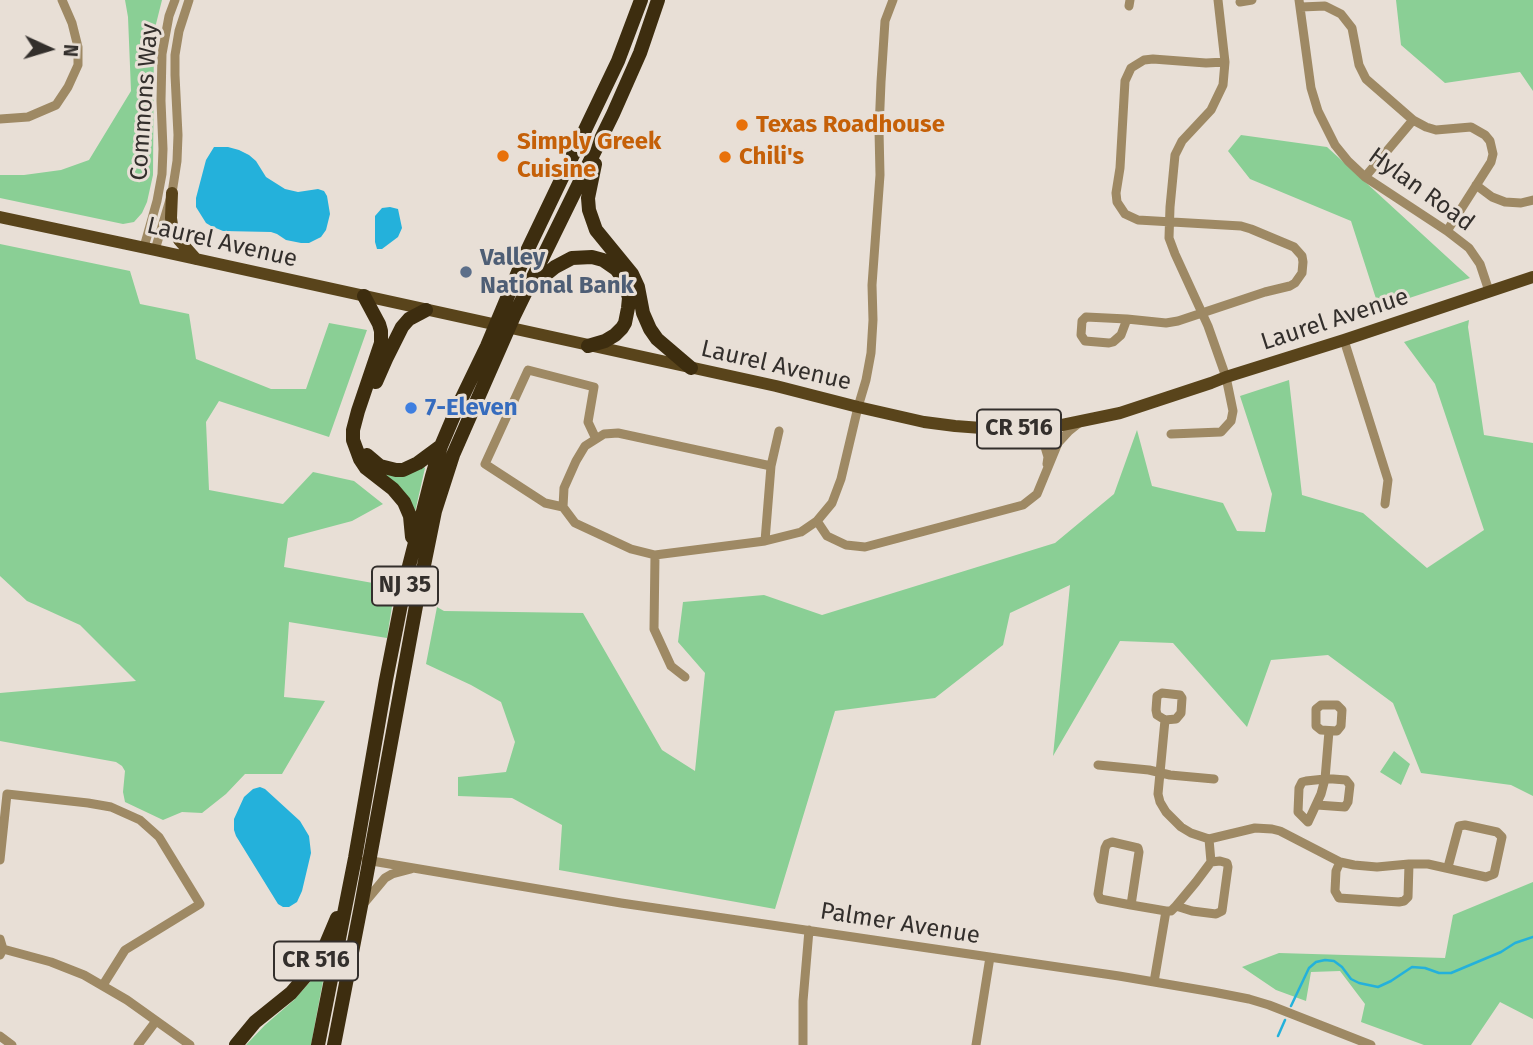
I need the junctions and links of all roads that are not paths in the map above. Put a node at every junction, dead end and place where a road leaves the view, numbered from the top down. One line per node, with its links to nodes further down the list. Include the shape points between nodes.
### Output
1 (62, 0): 13 (street, via 78,47 78,65 68,87 55,105 28,117)
2 (175, 0): 22 (street, Commons Way, via 162,54 162,174)
3 (189, 0): 17 (street, Commons Way, via 175,55 178,148)
4 (642, 0): 31 (highway, NJ 35, via 618,61 526,253)
5 (658, 0): 12 (highway, NJ 35)
6 (893, 0): 36 (street, via 885,21 880,93 873,336)
7 (1218, 0): 11 (street)
8 (1252, 0): 9 (street)
9 (1240, 2)
10 (1300, 4): 14 (street, via 1325,6 1342,14 1352,28 1366,79); 15 (street, Hylan Road, via 1318,111 1335,145)
11 (1226, 62): 20 (street, via 1216,102 1175,155); 20 (street, via 1144,60 1127,74 1117,202 1130,217)
12 (613, 114): 27 (highway, NJ 35); 34 (highway, via 597,155 589,210 601,237 632,274 650,329)
13 (0, 119)
14 (1412, 120): 15 (street); 16 (street, via 1436,130 1471,127 1485,135 1493,154)
15 (1365, 177): 21 (street, Hylan Road)
16 (1476, 185): 18 (street, via 1505,202); 21 (street)
17 (172, 193): 22 (street, Commons Way); 23 (main road, via 172,225)
18 (1533, 200)
19 (0, 218): 22 (main road, Laurel Avenue)
20 (1170, 222): 29 (street, via 1170,241); 29 (street, via 1241,226 1294,247 1302,256 1303,273 1295,283)
21 (1447, 231): 25 (street, Hylan Road, via 1477,259)
22 (149, 248): 23 (main road, Laurel Avenue)
23 (196, 259): 26 (main road, Laurel Avenue)
24 (1533, 277): 25 (main road, Laurel Avenue / CR 516)
25 (1489, 291): 32 (main road, Laurel Avenue / CR 516)
26 (364, 296): 28 (main road, Laurel Avenue); 49 (highway, via 379,324 381,343 353,440 366,468 404,502 412,527)
27 (523, 299): 31 (highway, NJ 35); 33 (highway, via 537,280 572,258 592,257 612,265 627,289 627,315 615,335)
28 (426, 310): 31 (main road, Laurel Avenue); 42 (highway, via 408,320 397,336 374,388 361,442 372,461 396,470 410,468)
29 (1203, 313): 30 (street, via 1172,322); 35 (street)
30 (1126, 320): 30 (street, via 1113,342 1082,338 1086,317)
31 (502, 327): 33 (main road, Laurel Avenue / CR 516); 42 (highway, NJ 35, via 458,406); 60 (highway, NJ 35, via 435,512)
32 (1344, 340): 35 (main road, Laurel Avenue / CR 516); 45 (street, via 1388,480)
33 (588, 346): 34 (main road, Laurel Avenue / CR 516)
34 (691, 368): 36 (main road, Laurel Avenue / CR 516)
35 (1226, 377): 37 (main road, Laurel Avenue / CR 516); 40 (street, via 1233,411 1221,432)
36 (858, 407): 38 (main road, Laurel Avenue / CR 516, via 955,426); 47 (street, via 841,480 832,503)
37 (1081, 422): 38 (main road, Laurel Avenue / CR 516); 44 (street, via 1058,443)
38 (1039, 427): 44 (street, via 1048,457)
39 (779, 431): 43 (street)
40 (1171, 434)
41 (596, 439): 43 (street, via 618,433); 46 (street, via 576,461 564,488); 46 (street, via 588,422 594,387 528,370 485,464 545,503)
42 (442, 446): 49 (highway, NJ 35)
43 (771, 466): 48 (street)
44 (1046, 476): 47 (street, via 1037,494 1023,505 865,547 827,536)
45 (1385, 504)
46 (563, 507): 50 (street, via 575,523)
47 (817, 521): 48 (street, via 801,532)
48 (765, 541): 50 (street)
49 (412, 553): 60 (highway, NJ 35, via 385,681)
50 (655, 555): 51 (street, via 654,629 671,666)
51 (685, 677)
52 (1165, 720): 52 (street, via 1156,713 1157,696 1180,695 1180,715); 55 (street)
53 (1329, 732): 57 (street)
54 (1098, 765): 55 (street)
55 (1159, 772): 56 (street); 59 (street, via 1158,794 1166,812 1181,827)
56 (1214, 779)
57 (1325, 779): 58 (street); 58 (street, via 1348,782 1348,805); 58 (street, via 1300,784 1298,812 1308,822)
58 (1317, 806)
59 (1209, 839): 62 (street); 63 (street, via 1255,828 1272,829)
60 (362, 859): 66 (street, Palmer Avenue); 67 (highway, NJ 35); 69 (highway, NJ 35)
61 (0, 860): 75 (street, via 7,794 111,807 135,817 159,837 200,904 125,950)
62 (1210, 862): 70 (street); 70 (street, via 1220,861 1228,867 1222,911)
63 (1340, 862): 64 (street, via 1377,867); 64 (street, via 1335,891 1339,898 1399,902 1408,897)
64 (1409, 864): 65 (street)
65 (1448, 867): 65 (street, via 1456,831 1462,825 1503,837 1496,870 1490,876)
66 (416, 868): 69 (street, Palmer Avenue, via 385,878); 71 (street, Palmer Avenue)
67 (348, 891): 81 (highway, CR 516, via 310,971); 82 (highway, NJ 35)
68 (1131, 905): 68 (street, via 1100,899 1098,894 1107,844 1112,842 1138,848); 70 (street)
69 (361, 906): 83 (highway, NJ 35)
70 (1171, 908): 74 (street)
71 (809, 930): 73 (street, Palmer Avenue); 84 (street)
72 (1, 948): 75 (street, via 51,961)
73 (990, 957): 74 (street, Palmer Avenue); 85 (street)
74 (1154, 982): 86 (street, Palmer Avenue, via 1249,999)
75 (103, 985): 76 (street)
76 (156, 1021): 79 (street); 80 (street)
77 (0, 1037): 78 (street)
78 (12, 1045)
79 (138, 1045)
80 (190, 1045)
81 (236, 1045)
82 (318, 1045)
83 (334, 1045)
84 (803, 1045)
85 (976, 1045)
86 (1371, 1045)

